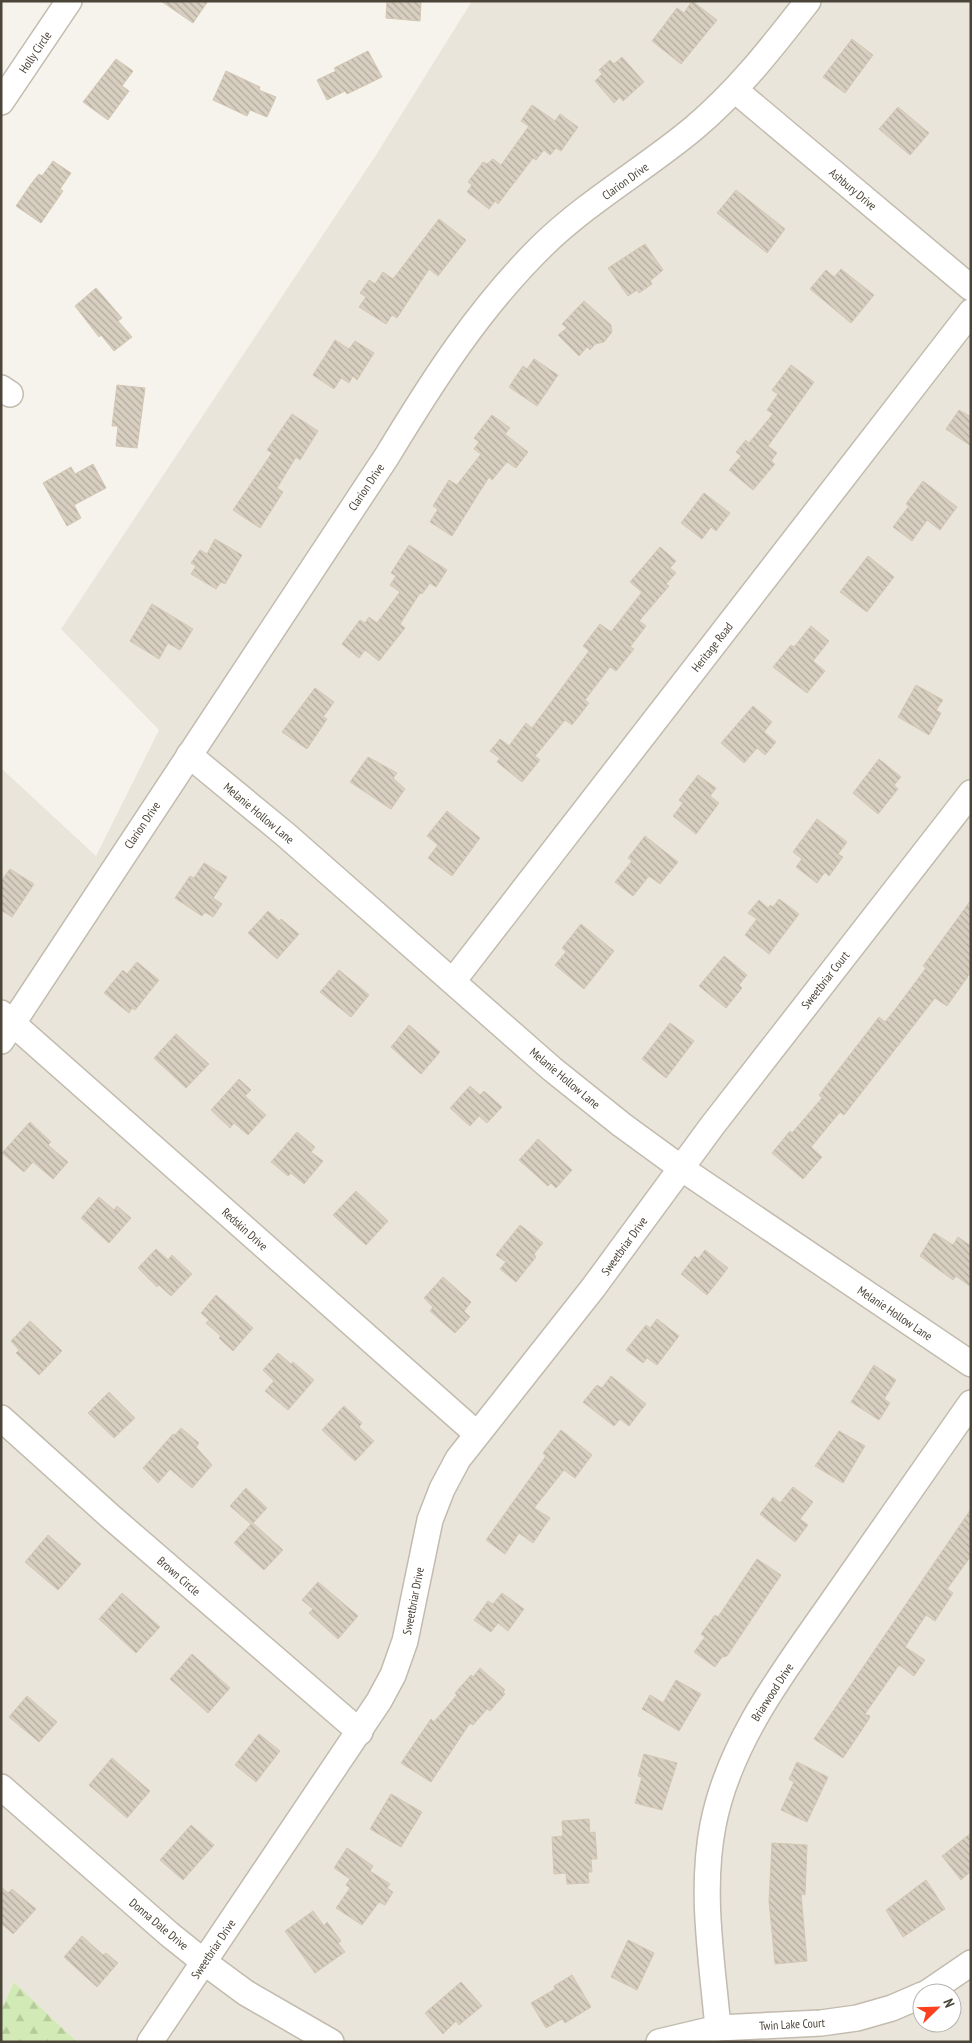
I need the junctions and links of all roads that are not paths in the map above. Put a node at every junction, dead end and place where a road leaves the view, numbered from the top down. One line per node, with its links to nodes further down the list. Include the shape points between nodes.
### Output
1 (69, 1): 4 (street, Holly Circle)
2 (808, 1): 3 (street, Clarion Drive)
3 (735, 90): 5 (street, Ashbury Drive); 7 (street, Clarion Drive, via 694,127 588,207 544,245 498,292 427,389 382,464)
4 (1, 102)
5 (971, 288)
6 (971, 312): 9 (street, Heritage Road)
7 (189, 755): 9 (street, Melanie Hollow Lane, via 286,835); 10 (street, Clarion Drive)
8 (971, 793): 11 (street, Sweetbriar Court)
9 (453, 982): 11 (street, Melanie Hollow Lane, via 552,1069)
10 (5, 1026): 15 (street, Redskin Drive)
11 (681, 1168): 12 (street, Melanie Hollow Lane); 15 (street, Sweetbriar Drive, via 593,1288)
12 (971, 1364)
13 (971, 1403): 22 (street, Briarwood Drive, via 807,1639 742,1739 726,1777 713,1825 708,1866 707,1899)
14 (1, 1418): 16 (street, Brown Circle)
15 (477, 1434): 16 (street, Sweetbriar Drive, via 458,1459 442,1489 425,1540 405,1641 388,1684)
16 (360, 1732): 18 (street, Sweetbriar Drive)
17 (2, 1790): 18 (street, Donna Dale Drive)
18 (204, 1962): 23 (street, Sweetbriar Drive); 24 (street, Donna Dale Drive, via 246,1993)
19 (971, 1963): 20 (street)
20 (942, 1983)
21 (912, 1999): 22 (street, Twin Lake Court, via 857,2018)
22 (718, 2028): 25 (street, Twin Lake Court)
23 (150, 2042)
24 (331, 2042)
25 (659, 2042)

